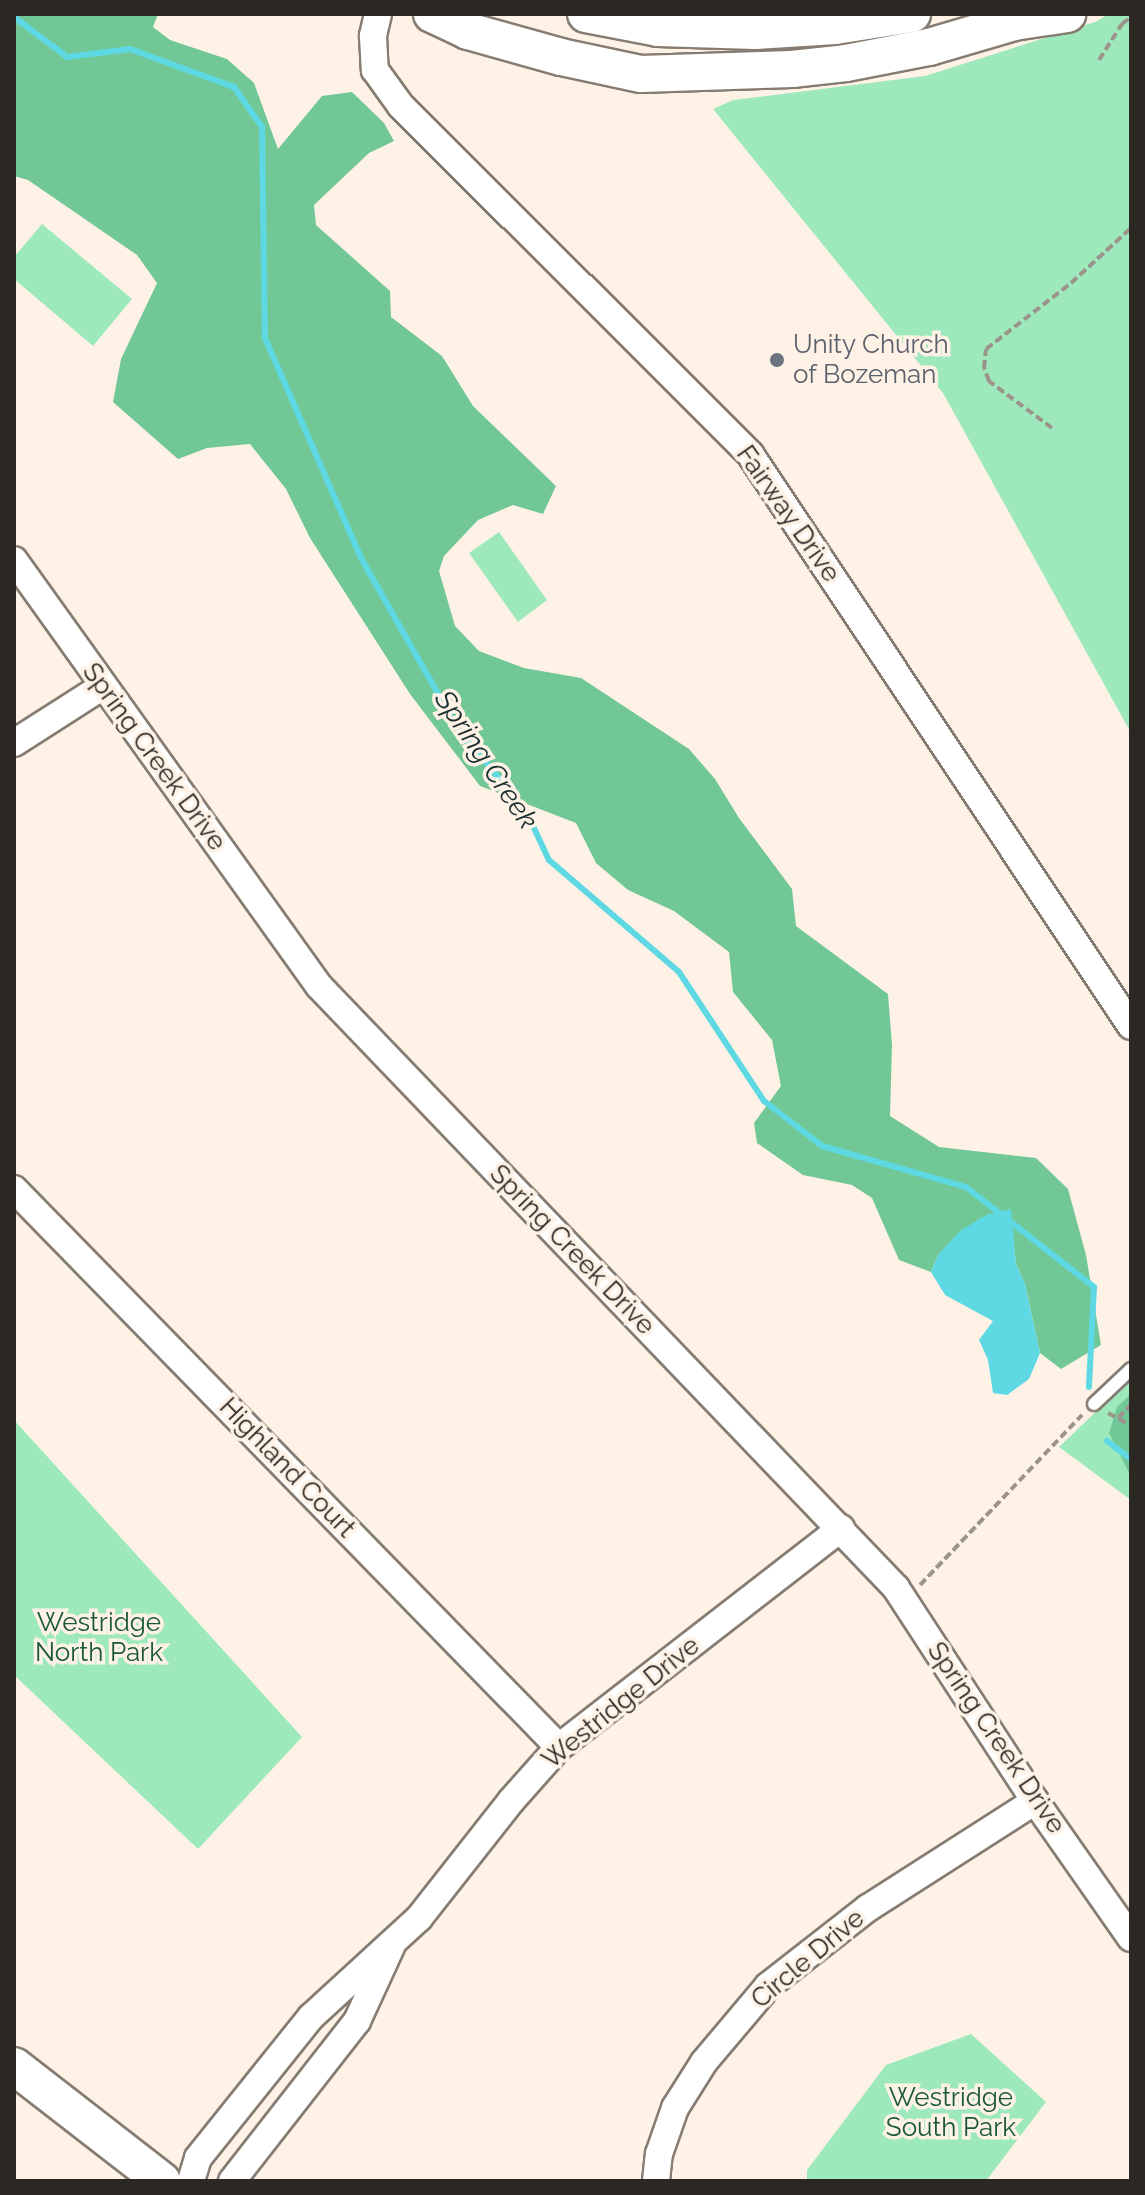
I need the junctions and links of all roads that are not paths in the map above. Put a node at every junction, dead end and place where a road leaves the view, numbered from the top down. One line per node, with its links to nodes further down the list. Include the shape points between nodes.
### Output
1 (378, 14): 9 (street, Fairway Drive, via 375,70 401,106 750,454)
2 (432, 14): 5 (main road, via 481,34 641,74 846,63)
3 (586, 14): 4 (main road, via 658,28 755,31)
4 (912, 14)
5 (1067, 14)
6 (14, 560): 7 (street, Spring Creek Drive)
7 (103, 686): 8 (street); 13 (street, Spring Creek Drive, via 319,986)
8 (14, 743)
9 (1131, 1026)
10 (14, 1189): 14 (street, Highland Court)
11 (1131, 1369): 12 (lane)
12 (1094, 1404)
13 (841, 1528): 14 (street, Westridge Drive); 15 (street, Spring Creek Drive, via 905,1602)
14 (559, 1747): 17 (street, Westridge Drive, via 419,1918)
15 (1035, 1801): 16 (street, Spring Creek Drive); 22 (street, Circle Drive, via 868,1908 768,1986 704,2062 675,2108)
16 (1131, 1938)
17 (395, 1940): 20 (street, Westridge Drive, via 311,2017 198,2158); 21 (street, Westridge Drive, via 357,2021)
18 (14, 2066): 19 (main road)
19 (162, 2181)
20 (191, 2181)
21 (232, 2181)
22 (656, 2181)

